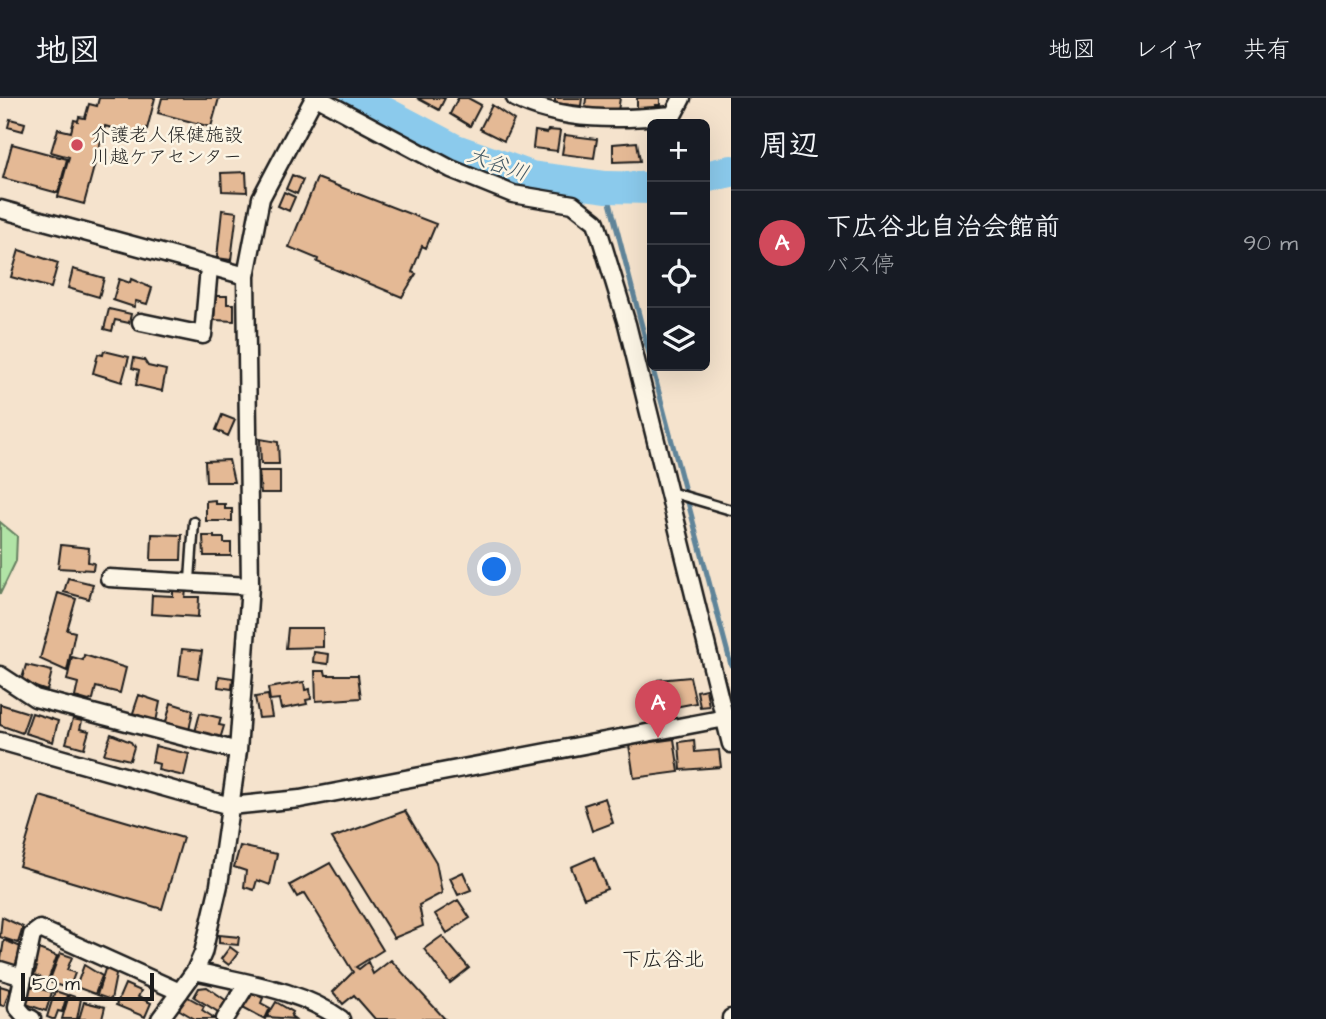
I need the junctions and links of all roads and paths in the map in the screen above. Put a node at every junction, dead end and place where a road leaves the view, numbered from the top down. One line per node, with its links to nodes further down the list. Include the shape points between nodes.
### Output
1 (316, 98): 6 (street, via 261,198); 8 (street, via 451,169 513,194 573,204 596,222 627,324)
2 (515, 98): 3 (street, via 536,109 619,120 673,114)
3 (682, 98)
4 (0, 209): 5 (street)
5 (209, 268): 6 (street); 7 (street, via 203,335)
6 (246, 276): 13 (street)
7 (141, 322)
8 (667, 492): 9 (lane); 15 (street)
9 (731, 510)
10 (194, 522): 12 (lane)
11 (109, 578): 12 (street)
12 (190, 580): 13 (street)
13 (250, 586): 18 (street)
14 (0, 675): 18 (street, via 35,698)
15 (727, 717): 17 (street); 19 (street, via 300,799)
16 (0, 741): 19 (street)
17 (731, 744)
18 (238, 751): 19 (street)
19 (230, 806): 21 (street, via 219,886)
20 (0, 970): 22 (street)
21 (195, 971): 23 (street); 24 (street)
22 (23, 977): 24 (street, via 32,935 40,929); 26 (street, via 17,1007)
23 (247, 984): 25 (street); 28 (street)
24 (180, 992): 27 (street)
25 (318, 1012): 29 (street)
26 (32, 1019)
27 (160, 1019)
28 (225, 1019)
29 (341, 1019)

